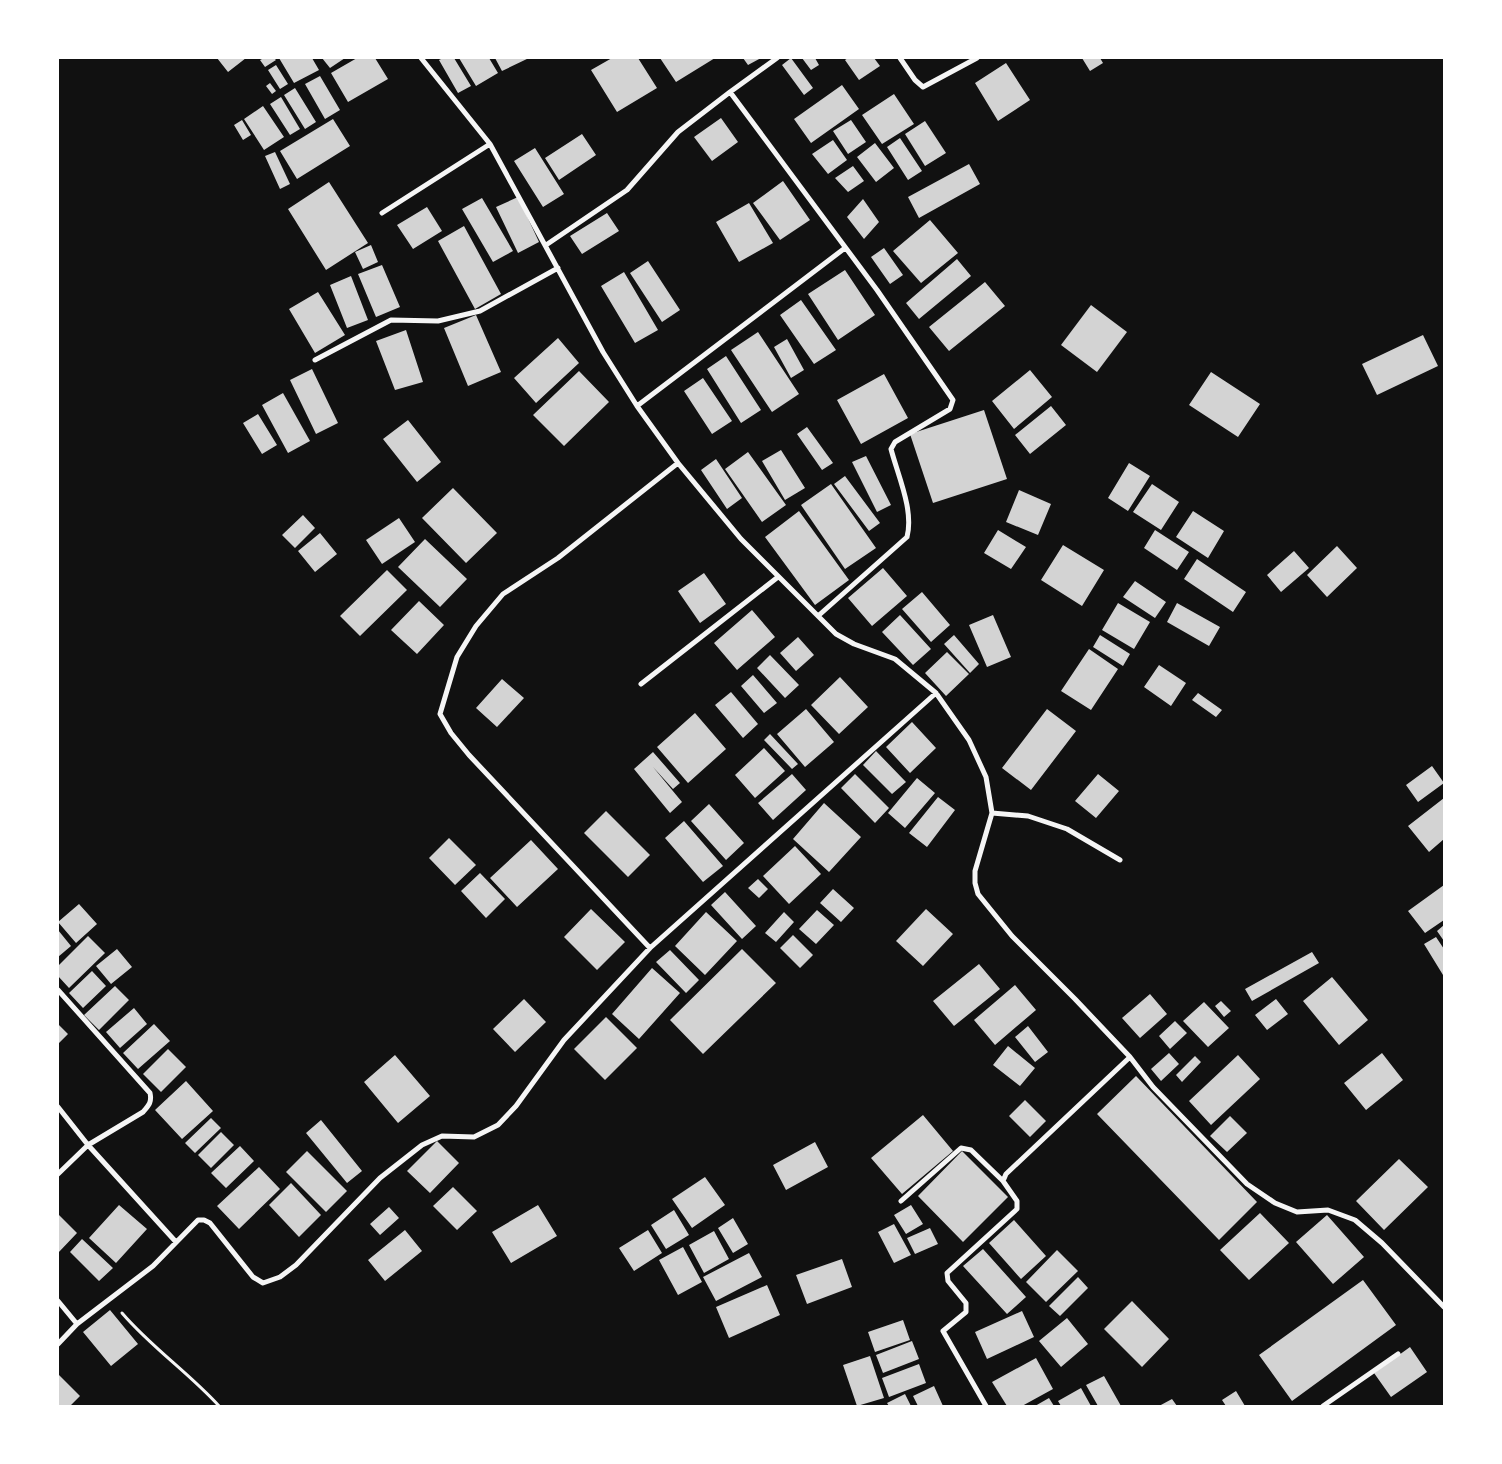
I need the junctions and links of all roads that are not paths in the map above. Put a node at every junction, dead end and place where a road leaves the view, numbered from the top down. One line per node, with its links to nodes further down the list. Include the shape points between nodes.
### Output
1 (421, 58): 6 (street)
2 (777, 58): 5 (street)
3 (900, 58): 4 (street, via 923,87)
4 (977, 58)
5 (730, 92): 8 (street, via 678,132 627,190); 9 (street)
6 (490, 144): 7 (street); 8 (street)
7 (382, 213)
8 (546, 245): 10 (street)
9 (845, 248): 12 (street); 15 (street, via 953,400 950,409 896,442 891,449 908,510 907,537)
10 (558, 268): 11 (street, via 480,311 438,322 391,320); 12 (street, via 603,352)
11 (315, 360)
12 (637, 406): 13 (street)
13 (678, 463): 14 (street, via 741,539); 20 (street, via 558,558 503,594 476,626 457,657 440,714 469,755)
14 (778, 577): 15 (street); 16 (street)
15 (818, 616): 17 (street, via 836,634 895,659)
16 (642, 684)
17 (936, 693): 18 (street, via 969,740 986,777); 20 (street)
18 (992, 813): 19 (street, via 1028,816 1067,829); 22 (street, via 975,871 974,883 978,894 1012,936)
19 (1120, 860)
20 (650, 948): 28 (street, via 564,1040 516,1106 498,1125 474,1137 442,1136 422,1146 380,1178 296,1265 280,1277 263,1283 252,1277 210,1223 204,1220 198,1220)
21 (58, 990): 24 (street, via 150,1092 151,1100 142,1112)
22 (1130, 1056): 26 (street, via 1006,1174); 30 (street, via 1153,1087 1247,1184 1275,1203 1297,1212 1328,1210 1355,1220)
23 (58, 1107): 24 (street)
24 (88, 1145): 25 (street); 28 (street)
25 (58, 1174)
26 (1003, 1181): 27 (street, via 971,1150 961,1148); 34 (street, via 1017,1201 1017,1209 948,1273 948,1281 966,1303 966,1312 943,1331)
27 (901, 1201)
28 (176, 1242): 31 (street, via 153,1266)
29 (58, 1301): 31 (street)
30 (1444, 1307)
31 (77, 1324): 32 (street)
32 (58, 1344)
33 (1398, 1354): 35 (street)
34 (986, 1406)
35 (1323, 1406)

